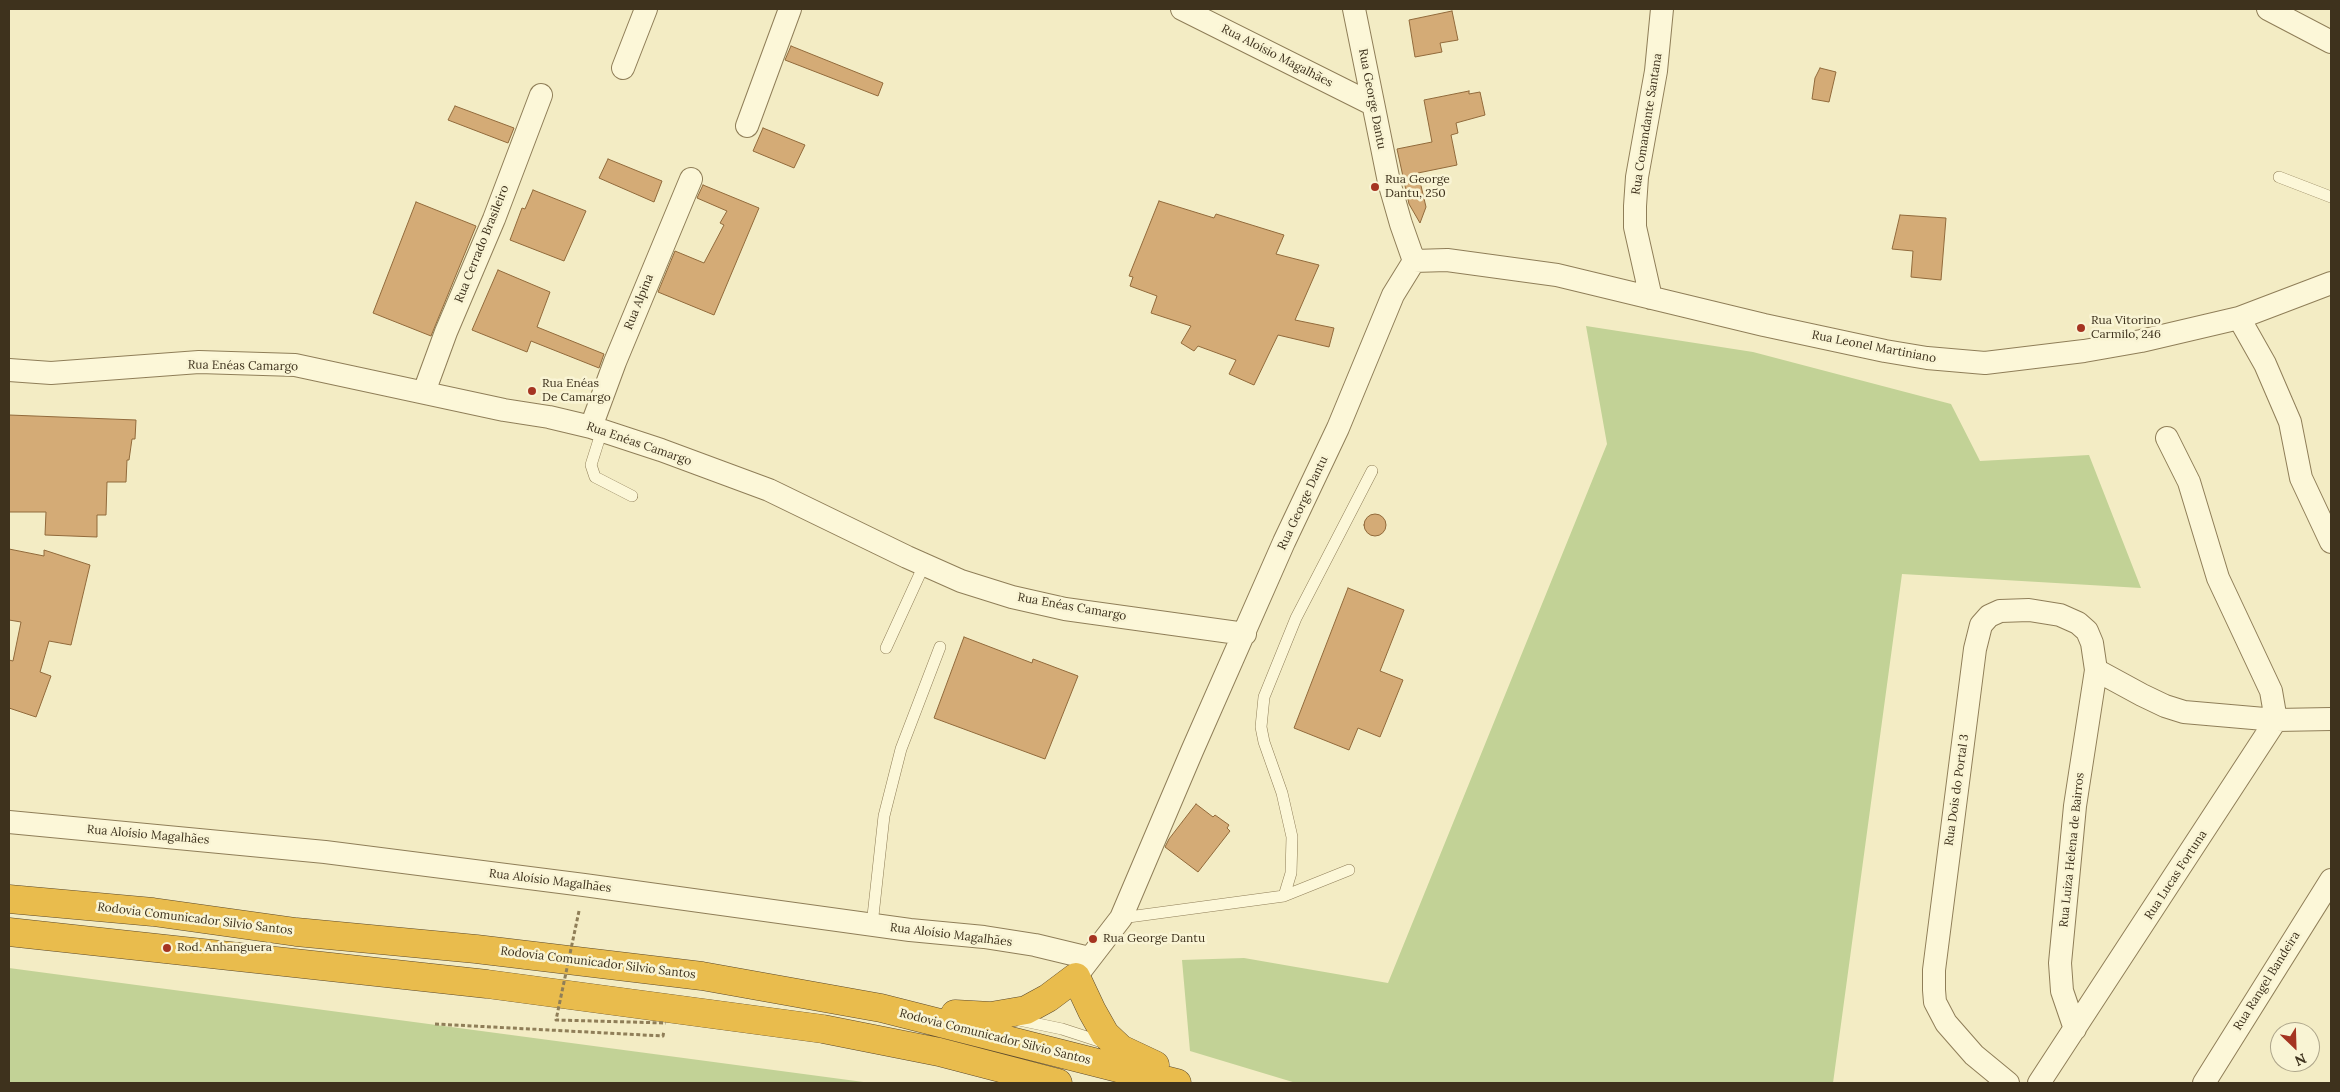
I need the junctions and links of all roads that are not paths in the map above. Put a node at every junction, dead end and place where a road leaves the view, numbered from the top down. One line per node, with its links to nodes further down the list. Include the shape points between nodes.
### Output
1 (646, 9): 8 (street)
2 (790, 9): 11 (street)
3 (1182, 9): 10 (street, Rua Aloísio Magalhães)
4 (1354, 9): 10 (street, Rua George Dantu)
5 (1662, 9): 17 (street, Rua Comandante Santana, via 1635,206 1635,227)
6 (2268, 9): 7 (street)
7 (2331, 42)
8 (623, 68)
9 (541, 95): 20 (street, Rua Cerrado Brasileiro)
10 (1372, 104): 15 (street, Rua George Dantu, via 1389,182)
11 (747, 126)
12 (2279, 177): 14 (lane)
13 (691, 179): 21 (street, Rua Alpina, via 615,362)
14 (2331, 197)
15 (1414, 261): 17 (street, Rua Leonel Martiniano, via 1447,260 1528,270); 27 (street, Rua George Dantu, via 1393,296 1338,428)
16 (2331, 282): 18 (street, Rua Leonel Martiniano)
17 (1650, 298): 18 (street, Rua Leonel Martiniano, via 1885,351 1985,362 2084,351)
18 (2239, 318): 25 (street, via 2265,364 2290,422 2301,478)
19 (9, 370): 20 (street, Rua Enéas Camargo, via 51,373 199,362 295,365)
20 (424, 392): 21 (street, Rua Enéas Camargo)
21 (597, 428): 24 (lane, via 591,465 595,477); 26 (street, Rua Enéas Camargo, via 769,490)
22 (2167, 438): 32 (street, via 2189,482 2218,578 2271,691)
23 (1372, 471): 36 (lane, via 1296,618 1264,697 1261,727 1264,742 1282,793 1292,837 1291,873)
24 (632, 496)
25 (2331, 542)
26 (924, 565): 27 (street, Rua Enéas Camargo, via 1012,597 1065,609); 29 (lane)
27 (1245, 634): 38 (street, Rua George Dantu)
28 (940, 647): 39 (lane, via 902,749 884,816)
29 (886, 648)
30 (2096, 670): 32 (street, via 2142,695 2184,712); 44 (street, Rua Luiza Helena de Bairros, via 2075,806 2060,963 2062,990); 49 (street, Rua Dois do Portal 3, via 2087,631 2060,615 2010,609 1989,616 1981,625 1975,649 1934,990 1935,1002 1946,1023 1974,1055)
31 (2331, 719): 32 (street)
32 (2276, 720): 44 (street, Rua Lucas Fortuna)
33 (9, 822): 39 (street, Rua Aloísio Magalhães, via 334,854)
34 (1349, 870): 36 (lane)
35 (2331, 880): 51 (street, Rua Rangel Bandeira)
36 (1284, 896): 38 (lane)
37 (9, 898): 42 (highway, Rodovia Comunicador Silvio Santos, via 692,974)
38 (1121, 918): 41 (street, Rua George Dantu)
39 (872, 925): 41 (street, Rua Aloísio Magalhães, via 1034,945)
40 (9, 932): 46 (highway, via 487,984 813,1027 939,1052)
41 (1083, 968): 43 (highway, via 1048,998 1026,1010); 45 (highway, via 1098,1022)
42 (881, 1008): 43 (highway); 47 (highway, Rodovia Comunicador Silvio Santos)
43 (991, 1016): 45 (lane, via 1062,1029)
44 (2075, 1029): 50 (street)
45 (1121, 1049): 48 (highway)
46 (1058, 1083)
47 (1177, 1083)
48 (1195, 1083)
49 (2008, 1083)
50 (2039, 1083)
51 (2204, 1083)

